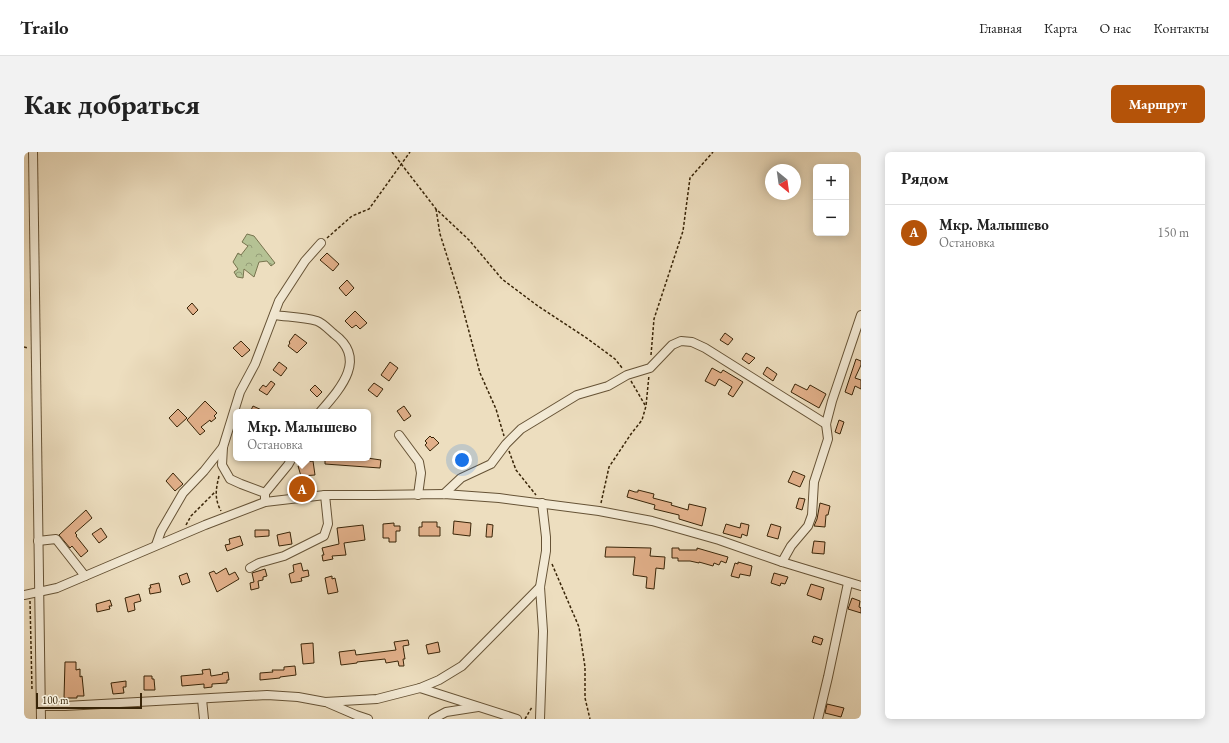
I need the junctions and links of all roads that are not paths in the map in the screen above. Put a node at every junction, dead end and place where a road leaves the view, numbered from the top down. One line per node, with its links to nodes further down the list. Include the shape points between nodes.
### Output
1 (33, 152): 18 (street)
2 (321, 243): 3 (street, via 305,261 279,301)
3 (274, 315): 5 (street, via 256,364 240,392); 6 (street, via 318,322 342,339 351,357 349,369 340,388)
4 (861, 315): 8 (street)
5 (235, 409)
6 (322, 409)
7 (233, 415): 10 (street)
8 (826, 424): 14 (street, via 705,348 692,342 681,341 672,345 650,368 627,375 608,386 577,395 521,429 491,464 461,478); 20 (street, via 828,439 814,482 812,515 808,526)
9 (399, 435): 13 (street, via 419,462 421,473)
10 (223, 447): 12 (street, via 222,465 230,479); 19 (street, via 183,493 161,531)
11 (290, 461): 12 (street)
12 (265, 492): 16 (street)
13 (418, 494): 14 (street); 15 (street)
14 (444, 494): 17 (street)
15 (325, 496): 16 (street); 21 (street, via 328,524 324,536 284,556)
16 (265, 502): 19 (street)
17 (542, 503): 20 (street, via 652,521); 25 (street, via 546,551)
18 (38, 541): 22 (street, via 56,539); 26 (street)
19 (156, 546): 22 (street)
20 (782, 562): 23 (street)
21 (250, 568)
22 (85, 576): 26 (street, via 57,588)
23 (848, 583): 24 (street); 38 (street)
24 (861, 586)
25 (540, 588): 27 (street, via 462,666); 37 (street, via 543,631)
26 (31, 593): 30 (street)
27 (420, 688): 29 (street, via 377,699); 31 (street)
28 (202, 699): 29 (street, via 267,696 298,697); 30 (street); 33 (street)
29 (325, 702): 34 (street)
30 (41, 706): 32 (street)
31 (479, 707): 35 (street, via 446,712); 36 (street)
32 (41, 719)
33 (204, 719)
34 (368, 719)
35 (433, 719)
36 (517, 719)
37 (540, 719)
38 (818, 719)

